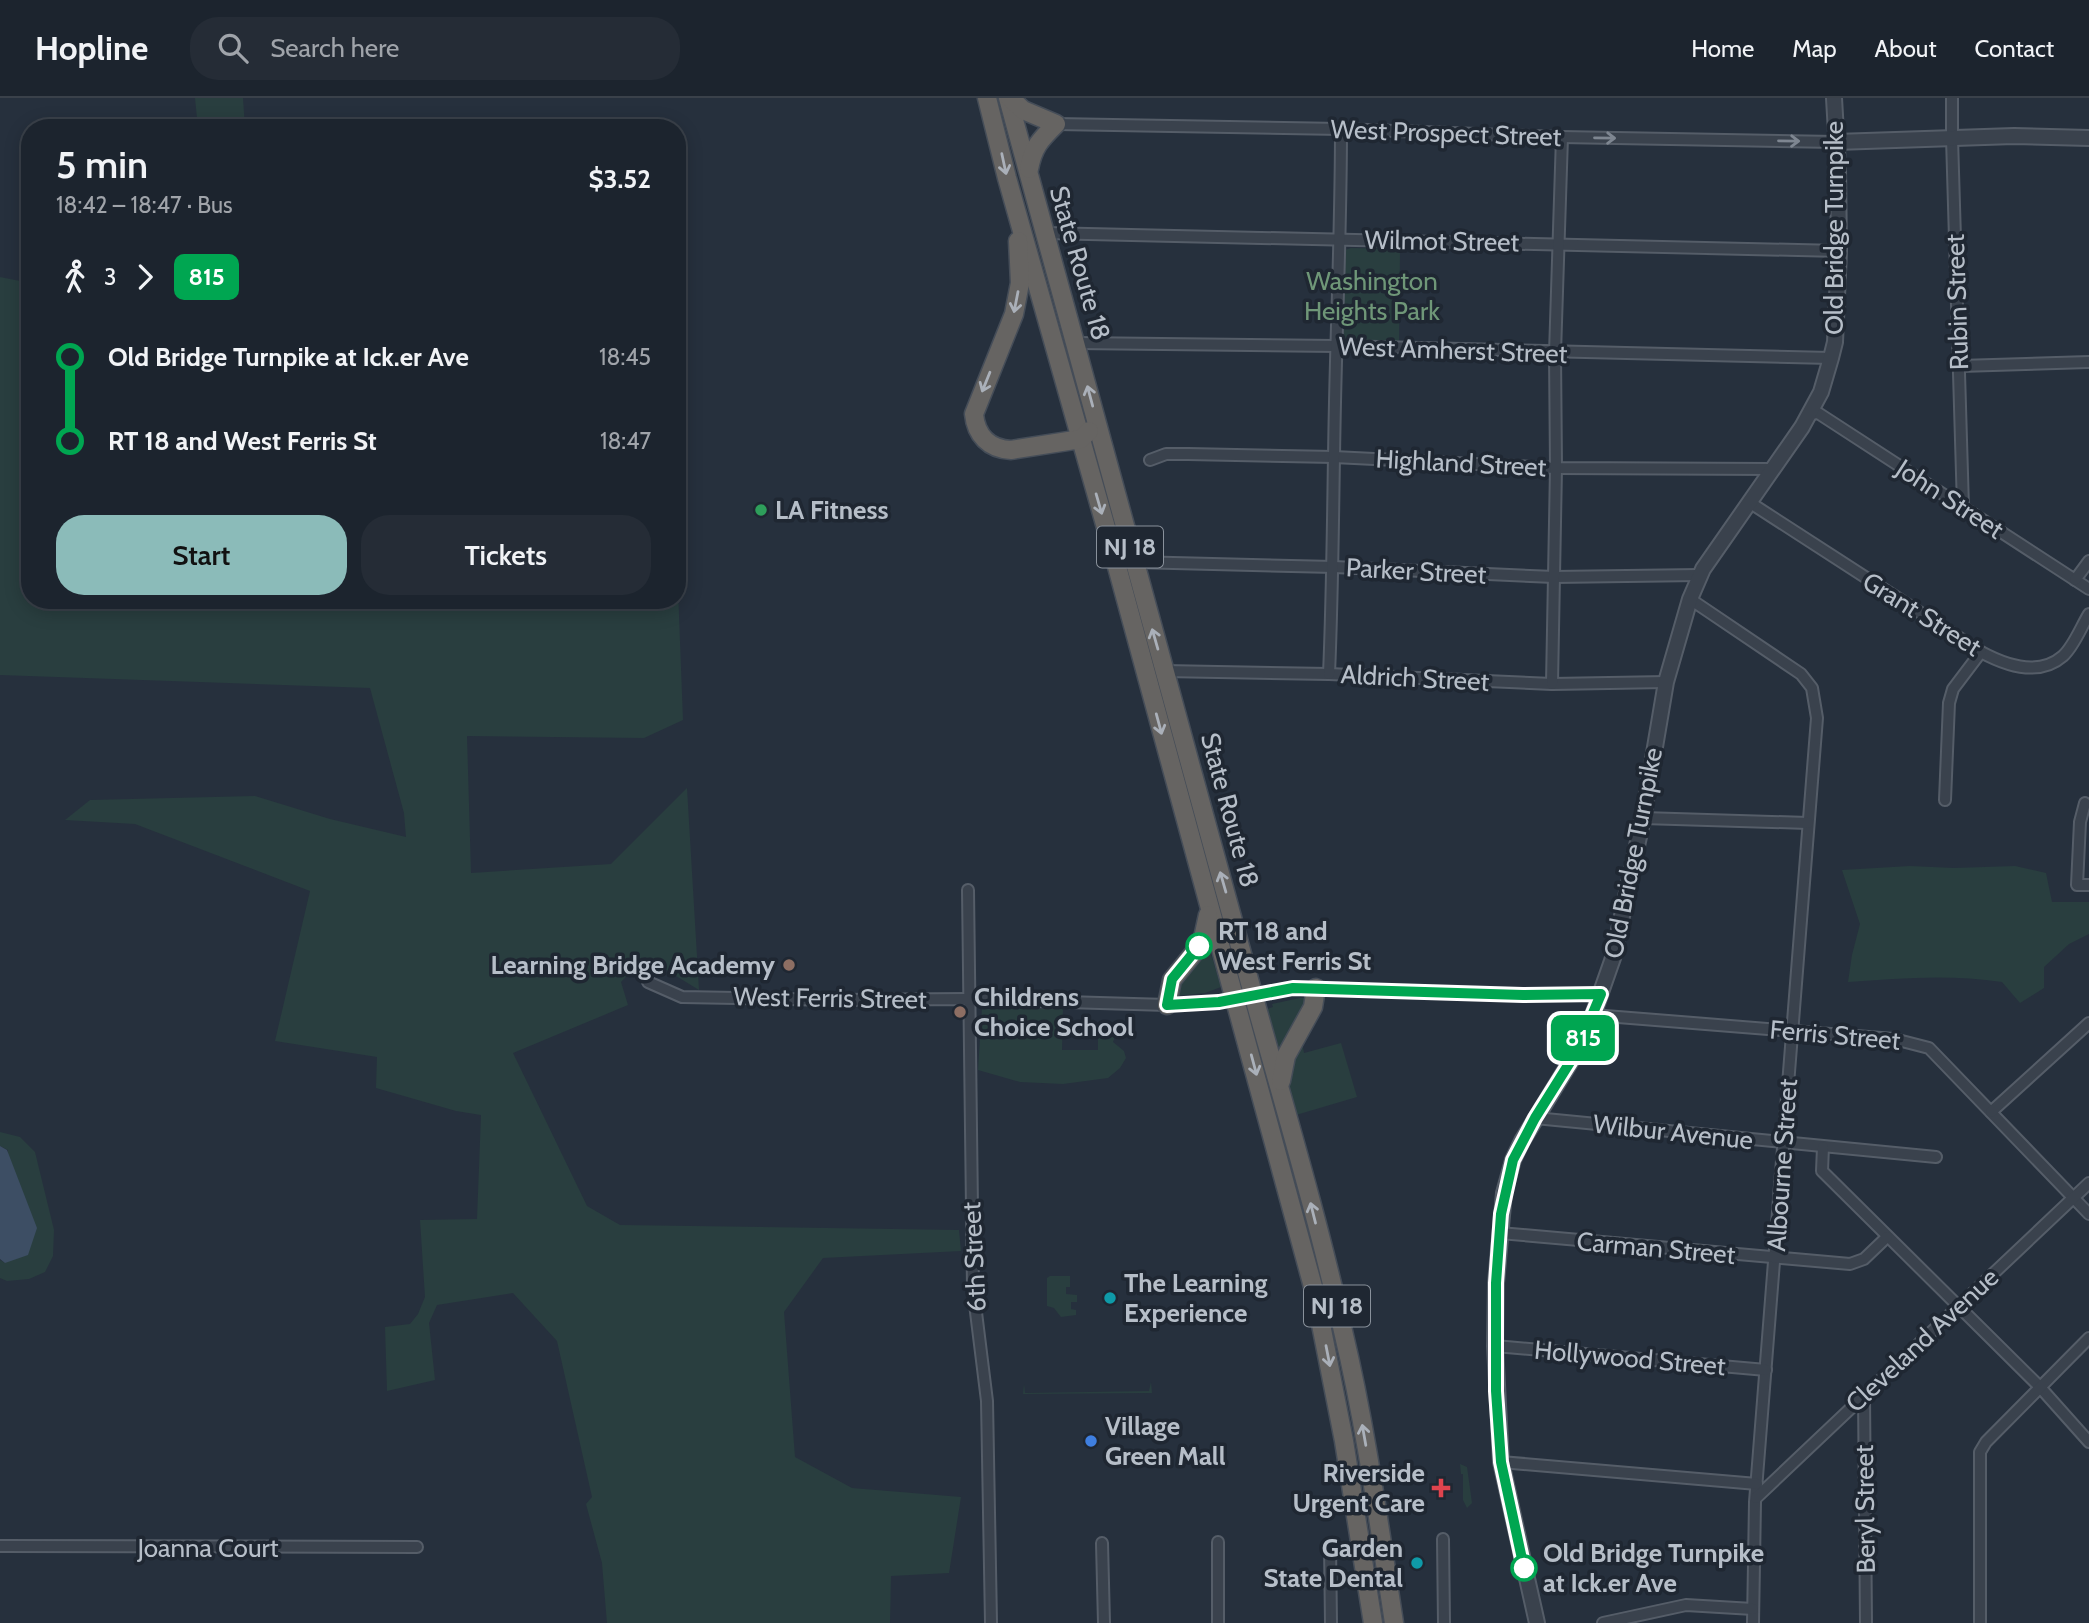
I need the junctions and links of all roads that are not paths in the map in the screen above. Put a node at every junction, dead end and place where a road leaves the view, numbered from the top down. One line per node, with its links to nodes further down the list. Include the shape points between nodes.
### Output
1 (988, 98): 12 (highway, State Route 18 / NJ 18, one-way to 12)
2 (1009, 98): 5 (highway, via 1023,110); 11 (highway, State Route 18 / NJ 18)
3 (1834, 98): 10 (street, Old Bridge Turnpike)
4 (1952, 98): 8 (street, Rubin Street)
5 (1056, 124): 6 (street, West Prospect Street); 11 (highway, via 1037,143)
6 (1341, 129): 7 (street, West Prospect Street); 14 (street)
7 (1563, 137): 10 (street, West Prospect Street, one-way to 10); 15 (street)
8 (1952, 138): 9 (street); 10 (street); 22 (street, Rubin Street)
9 (2089, 138)
10 (1836, 142): 16 (street, Old Bridge Turnpike)
11 (1028, 173): 13 (highway, State Route 18 / NJ 18)
12 (1016, 210): 25 (highway, State Route 18 / NJ 18); 25 (highway, one-way to 25, via 1020,283 1014,314 974,414 975,428 985,441 1001,449)
13 (1045, 233): 14 (street, Wilmot Street); 17 (highway, State Route 18 / NJ 18)
14 (1341, 239): 15 (street, Wilmot Street); 18 (street)
15 (1559, 244): 16 (street, Wilmot Street); 19 (street)
16 (1839, 251): 20 (street, Old Bridge Turnpike)
17 (1076, 343): 18 (street, West Amherst Street); 24 (highway, State Route 18 / NJ 18, one-way to 17)
18 (1336, 346): 19 (street, West Amherst Street); 26 (street)
19 (1555, 353): 20 (street, West Amherst Street); 28 (street)
20 (1831, 358): 23 (street, Old Bridge Turnpike)
21 (2089, 362): 22 (street)
22 (1960, 366): 31 (street, Rubin Street)
23 (1810, 414): 29 (street, Old Bridge Turnpike); 31 (street, John Street, via 1818,413)
24 (1097, 423): 25 (highway); 33 (highway, State Route 18 / NJ 18)
25 (1081, 439): 52 (highway, State Route 18 / NJ 18, one-way to 52)
26 (1334, 457): 27 (street, Highland Street, via 1166,454); 28 (street, Highland Street); 34 (street)
27 (1150, 460)
28 (1556, 468): 29 (street, Highland Street); 36 (street)
29 (1772, 469): 30 (street, Old Bridge Turnpike)
30 (1749, 502): 35 (street, Old Bridge Turnpike); 41 (street, Grant Street)
31 (1962, 507): 37 (street, John Street)
32 (2089, 561): 37 (street)
33 (1134, 562): 34 (street, Parker Street); 42 (highway, State Route 18 / NJ 18, one-way to 33)
34 (1334, 567): 36 (street, Parker Street); 43 (street)
35 (1699, 575): 36 (street, Parker Street); 39 (street, Old Bridge Turnpike)
36 (1554, 577): 45 (street)
37 (2075, 580): 38 (street, John Street)
38 (2089, 589)
39 (1690, 599): 44 (street, Old Bridge Turnpike); 49 (street, Albourne Street, via 1801,674 1812,688 1817,718)
40 (2089, 614): 41 (street, Grant Street, via 2064,654 2046,665 2013,666)
41 (1981, 652): 46 (street, via 1948,703)
42 (1164, 671): 43 (street, Aldrich Street); 56 (highway, State Route 18 / NJ 18, one-way to 42)
43 (1329, 674): 45 (street, Aldrich Street)
44 (1666, 682): 45 (street, Aldrich Street); 48 (street, Old Bridge Turnpike)
45 (1552, 684)
46 (1945, 800)
47 (2085, 803): 50 (street, via 2077,885)
48 (1643, 818): 49 (street); 55 (street, Old Bridge Turnpike, via 1623,917)
49 (1808, 823): 61 (street, Albourne Street)
50 (2089, 885)
51 (968, 890): 57 (street, 6th Street)
52 (1209, 908): 56 (highway, State Route 18 / NJ 18); 58 (highway, via 1202,943 1172,979)
53 (648, 982): 57 (street, West Ferris Street, via 682,997)
54 (1316, 988): 55 (street, West Ferris Street); 56 (street, West Ferris Street); 62 (highway, via 1313,1007 1286,1056)
55 (1601, 994): 59 (street, Old Bridge Turnpike)
56 (1244, 997): 58 (street, West Ferris Street); 62 (highway, State Route 18 / NJ 18); 95 (highway, State Route 18 / NJ 18, one-way to 95, via 1322,1322)
57 (968, 999): 58 (street, West Ferris Street); 91 (street, 6th Street, via 973,1288 988,1401)
58 (1167, 1005)
59 (1593, 1015): 61 (street, Ferris Street); 64 (street, Old Bridge Turnpike, via 1577,1051)
60 (2089, 1023): 63 (street)
61 (1792, 1031): 63 (street, Ferris Street, via 1919,1043); 65 (street, Albourne Street)
62 (1280, 1084): 96 (highway, State Route 18 / NJ 18, one-way to 62, via 1344,1332)
63 (1992, 1112): 69 (street, Ferris Street)
64 (1535, 1118): 65 (street, Wilbur Avenue); 71 (street, Old Bridge Turnpike, via 1513,1160)
65 (1783, 1143): 66 (street, Wilbur Avenue); 73 (street, Albourne Street)
66 (1823, 1147): 67 (street, Wilbur Avenue); 72 (street, via 1822,1171)
67 (1937, 1157)
68 (2089, 1183): 69 (street, Cleveland Avenue)
69 (2073, 1198): 70 (street, Ferris Street); 74 (street, Cleveland Avenue)
70 (2089, 1214)
71 (1500, 1233): 73 (street, Carman Street); 76 (street, Old Bridge Turnpike)
72 (1887, 1237): 73 (street, Carman Street, via 1864,1259 1850,1264); 74 (street)
73 (1774, 1258): 77 (street, Albourne Street)
74 (1958, 1307): 78 (street); 79 (street, Cleveland Avenue)
75 (2089, 1338): 78 (street)
76 (1495, 1346): 77 (street, Hollywood Street); 81 (street, Old Bridge Turnpike)
77 (1766, 1370): 82 (street, Albourne Street)
78 (2039, 1387): 80 (street); 102 (street, via 1980,1452)
79 (1864, 1396): 83 (street, Cleveland Avenue); 101 (street, Beryl Street)
80 (2089, 1442)
81 (1501, 1462): 82 (street); 98 (street, Old Bridge Turnpike)
82 (1757, 1483): 83 (street, Albourne Street)
83 (1756, 1498): 90 (street, Albourne Street)
84 (1443, 1539): 97 (street)
85 (1218, 1542): 93 (street)
86 (1102, 1543): 92 (street)
87 (1330, 1545): 94 (street)
88 (0, 1546): 89 (street, Joanna Court)
89 (417, 1547)
90 (1754, 1609): 99 (street, via 1686,1605); 100 (street, Albourne Street)
91 (991, 1623)
92 (1104, 1623)
93 (1218, 1623)
94 (1331, 1623)
95 (1373, 1623)
96 (1394, 1623)
97 (1444, 1623)
98 (1537, 1623)
99 (1603, 1623)
100 (1753, 1623)
101 (1866, 1623)
102 (1980, 1623)

